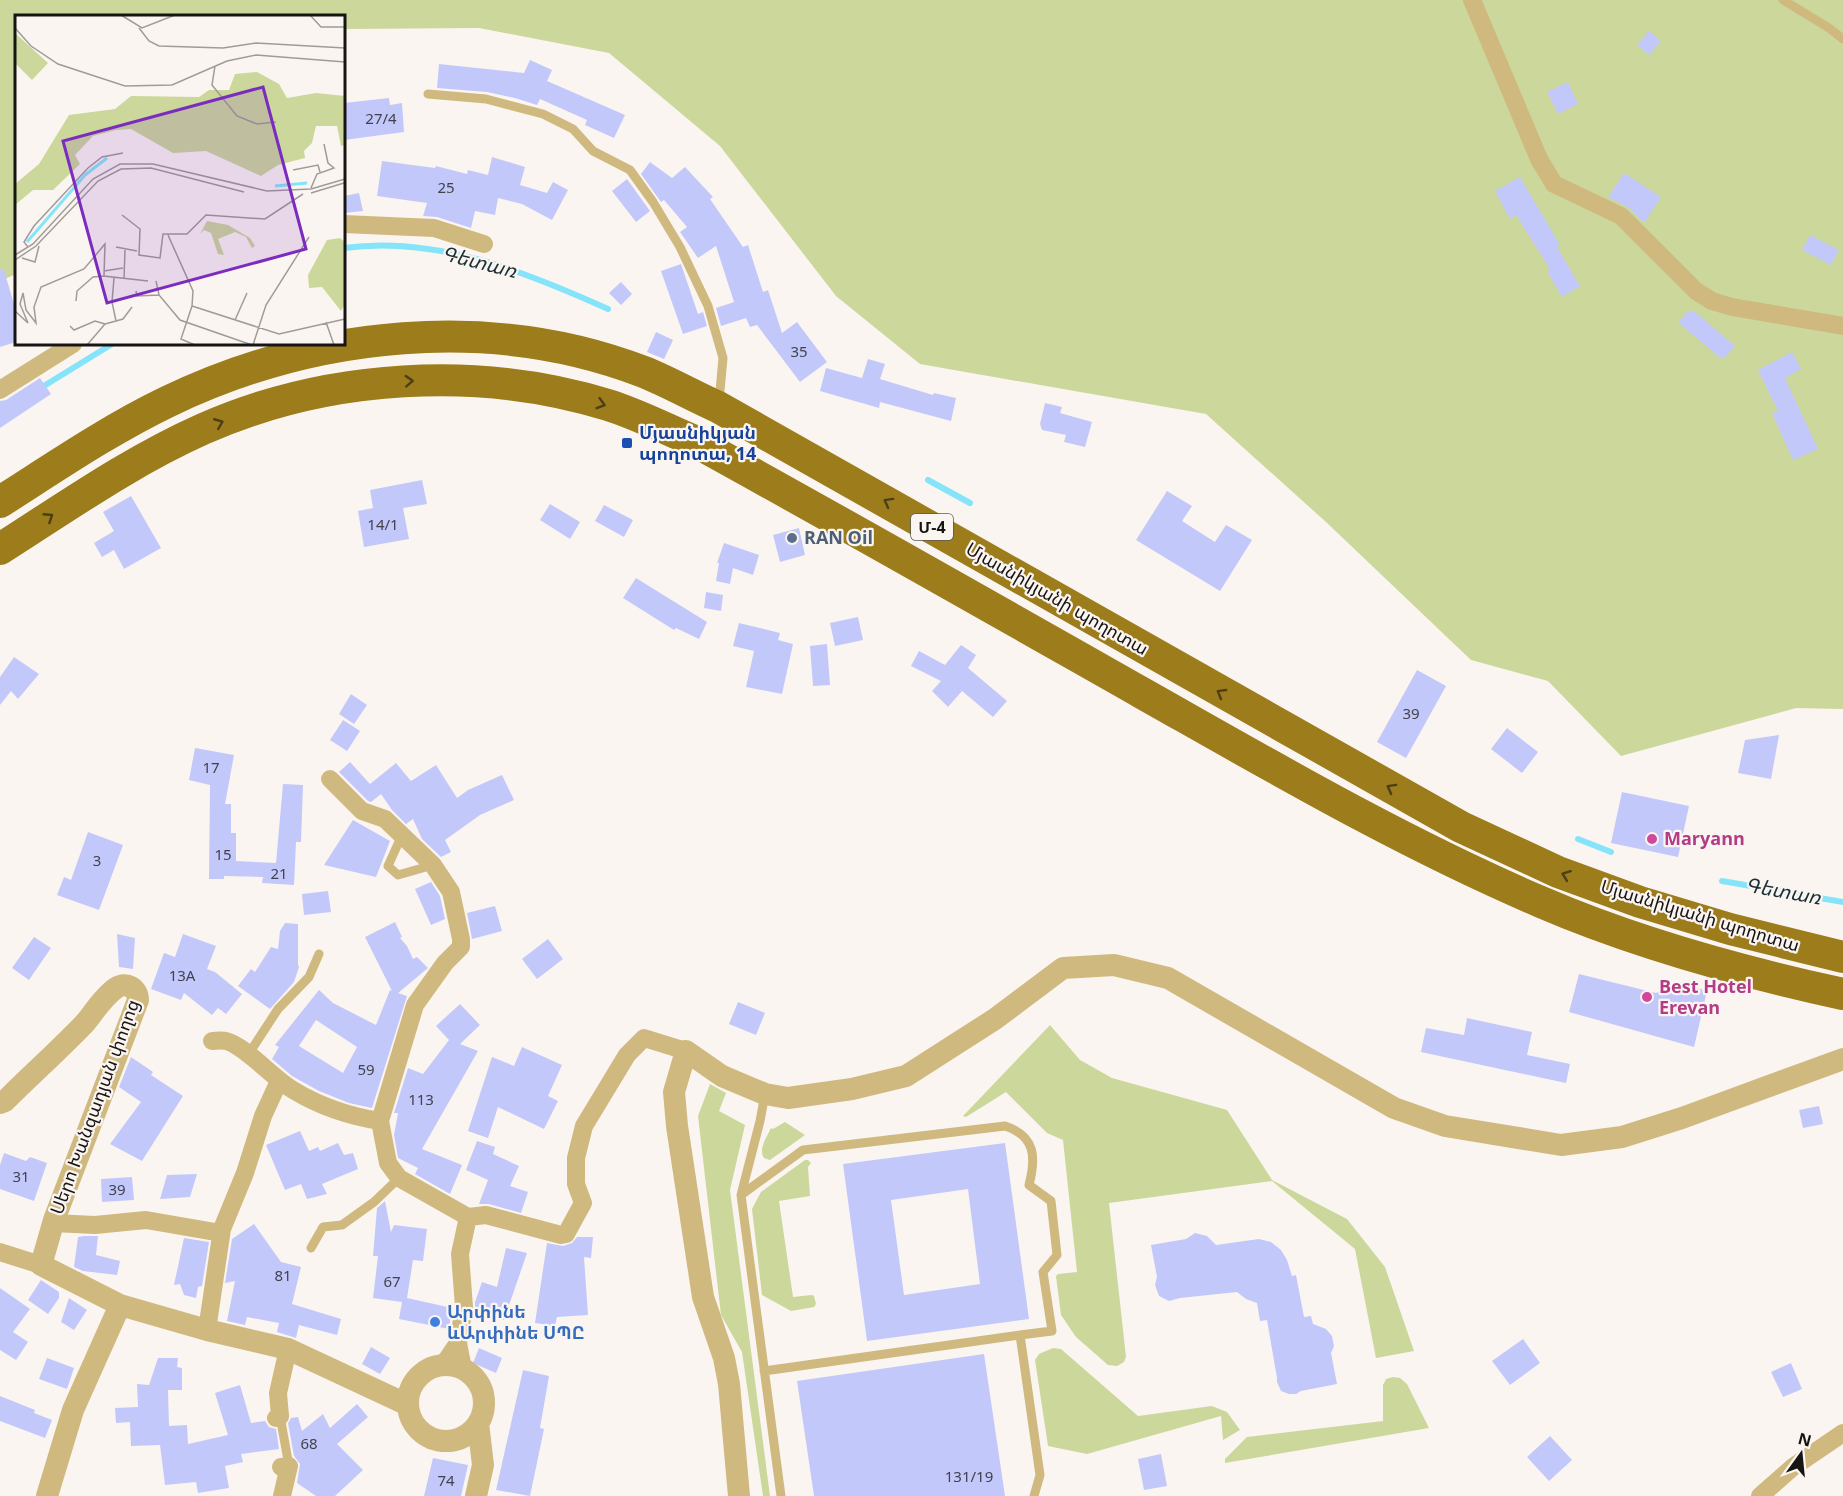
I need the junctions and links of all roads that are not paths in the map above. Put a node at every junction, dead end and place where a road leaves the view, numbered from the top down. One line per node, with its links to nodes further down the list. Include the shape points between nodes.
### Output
1 (1472, 0): 7 (street, via 1539,159 1554,184 1620,216 1696,291 1712,301)
2 (1783, 0): 3 (lane)
3 (1843, 39)
4 (428, 94): 10 (lane, via 486,99 543,114 573,129 593,151 630,170 680,247 708,306 723,358)
5 (345, 225): 6 (street, via 434,228)
6 (484, 244)
7 (1843, 326)
8 (71, 345): 9 (street)
9 (0, 390)
10 (718, 407): 11 (highway, Մյասնիկյանի պողոտա / Մ-4, via 644,372 547,345 437,335 367,342 235,372 120,427); 17 (highway, Մյասնիկյանի պողոտա / Մ-4, one-way to 10, via 1640,902 1558,872 1461,827)
11 (0, 502)
12 (0, 549): 18 (highway, Մյասնիկյանի պողոտա / Մ-4, one-way to 18, via 137,463 203,429 251,410 385,382 501,382 563,394 608,406 692,440 1329,798 1458,865 1627,935)
13 (330, 779): 14 (street, via 362,811 385,819)
14 (402, 835): 15 (street); 15 (lane, via 388,866 398,876)
15 (433, 865): 26 (street, via 451,892 461,947 415,1005)
16 (319, 954): 21 (lane, via 309,977 278,1009)
17 (1843, 957)
18 (1843, 994)
19 (212, 1041): 21 (street, via 225,1040)
20 (686, 1051): 24 (street, via 722,1076); 29 (street, via 644,1038 627,1055 584,1126 576,1158 576,1184 582,1203 566,1234 486,1215); 49 (street, via 674,1092 677,1126 703,1297 729,1384)
21 (248, 1055): 23 (street)
22 (1843, 1059): 24 (street, via 1672,1122 1622,1137 1561,1145 1445,1126 1394,1108 1168,978 1114,965 1063,968 995,1019 906,1076 788,1098)
23 (279, 1081): 26 (street, via 318,1105); 31 (street)
24 (765, 1094): 28 (lane)
25 (0, 1103): 30 (street, Սերո Խանզադյան փողոց, via 84,1024 114,989 126,985 136,991 138,1000)
26 (380, 1121): 27 (street, via 388,1163)
27 (399, 1178): 29 (street); 32 (lane, via 342,1225 323,1227)
28 (741, 1195): 37 (lane, via 803,1150 1005,1126 1016,1129 1034,1156 1029,1185 1051,1202 1057,1255 1043,1272 1052,1331); 40 (lane)
29 (468, 1217): 39 (street, via 459,1254 464,1307)
30 (53, 1222): 31 (street, via 95,1225 146,1220); 34 (street, Սերո Խանզադյան փողոց)
31 (221, 1233): 36 (street)
32 (311, 1248)
33 (0, 1252): 34 (street)
34 (41, 1265): 35 (street)
35 (120, 1305): 36 (street); 46 (street, via 73,1410)
36 (207, 1330): 38 (street)
37 (1020, 1335): 40 (lane); 51 (lane, via 1040,1475)
38 (288, 1349): 41 (street); 42 (street, via 278,1393)
39 (453, 1367): 41 (street, via 432,1367 422,1373 410,1391); 44 (street, via 473,1376 484,1399 483,1412)
40 (764, 1371): 50 (lane)
41 (408, 1405): 44 (street, via 414,1424 423,1434 447,1441)
42 (278, 1417): 45 (lane)
43 (1843, 1433): 52 (street, via 1792,1467)
44 (472, 1435): 48 (street, via 483,1452)
45 (285, 1466): 47 (street)
46 (46, 1496)
47 (282, 1496)
48 (476, 1496)
49 (739, 1496)
50 (781, 1496)
51 (1034, 1496)
52 (1760, 1496)

